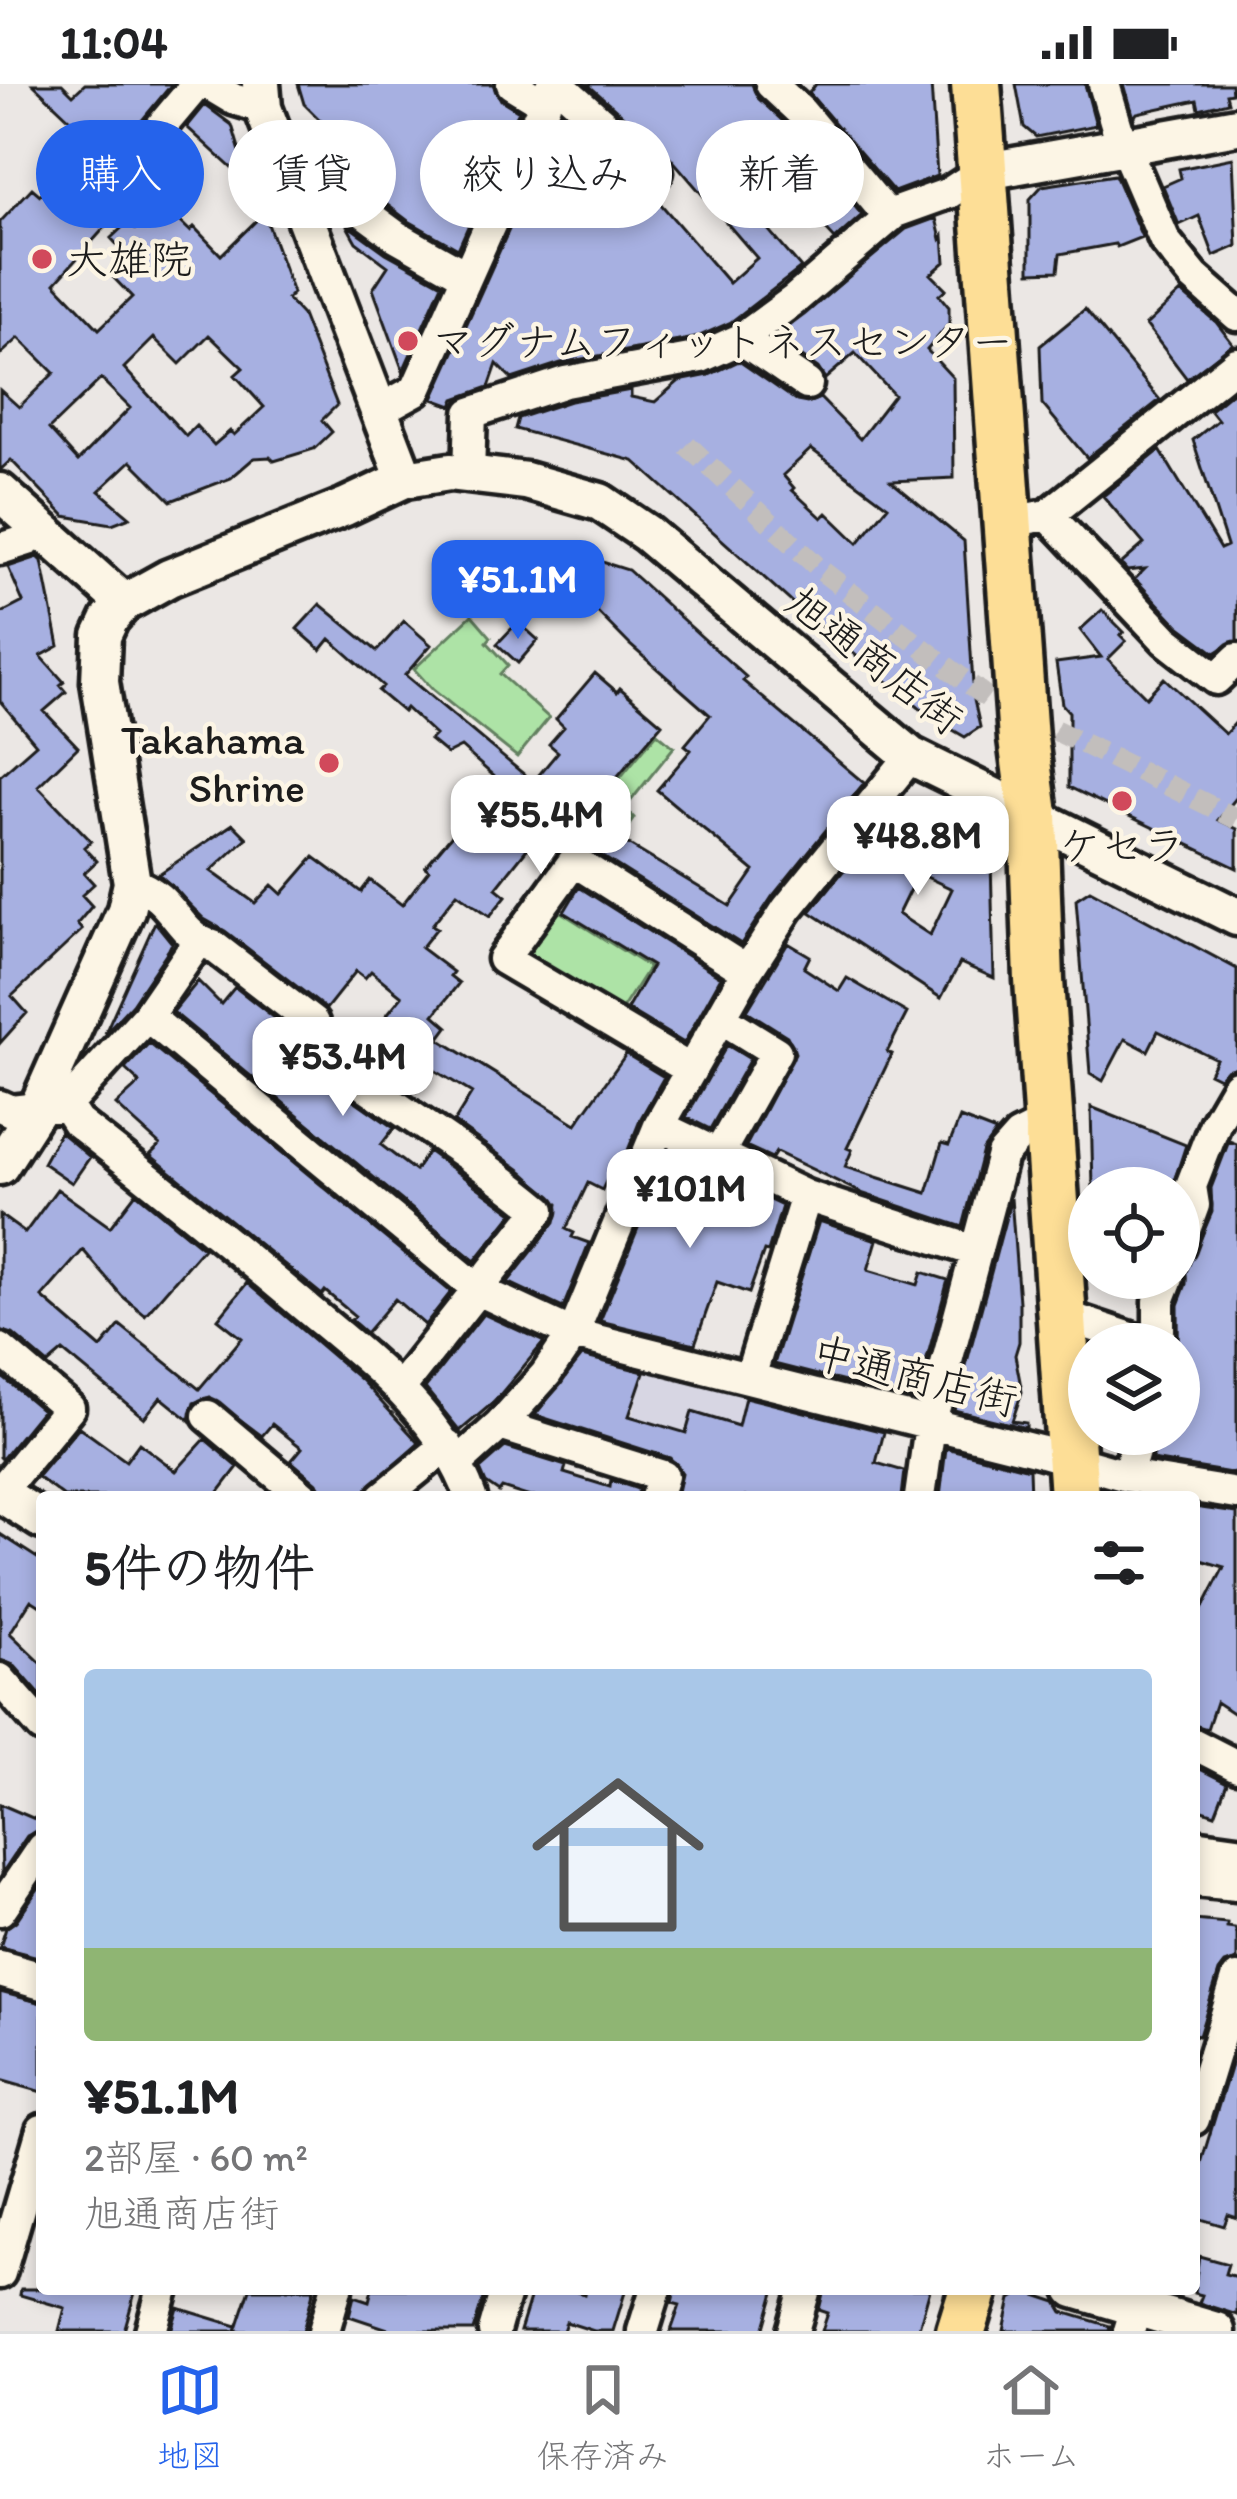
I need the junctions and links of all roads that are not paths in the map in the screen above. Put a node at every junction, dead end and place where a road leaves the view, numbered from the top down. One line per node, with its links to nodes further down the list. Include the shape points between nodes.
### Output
1 (197, 84): 9 (street)
2 (208, 84): 8 (street, via 233,99)
3 (512, 84): 7 (street)
4 (771, 84): 14 (street)
5 (976, 84): 13 (main road)
6 (1104, 84): 12 (street)
7 (552, 91): 10 (street); 17 (street)
8 (262, 96)
9 (167, 120)
10 (590, 120)
11 (1237, 126): 12 (street)
12 (1125, 147): 13 (street); 18 (street, via 1165,242)
13 (981, 172): 14 (street); 26 (main road)
14 (889, 218): 19 (street)
15 (308, 228): 22 (street)
16 (384, 228): 17 (street)
17 (465, 275): 22 (street, via 416,390)
18 (1237, 315)
19 (741, 339): 21 (street); 23 (street, via 701,357 565,382 471,413)
20 (1237, 363): 26 (street)
21 (807, 384)
22 (378, 411): 24 (street)
23 (470, 473): 24 (street, 旭通商店街); 31 (street, 旭通商店街, via 600,502)
24 (405, 478): 29 (street, 旭通商店街)
25 (0, 492): 27 (street)
26 (1028, 518): 30 (street, via 1166,640); 32 (main road)
27 (41, 530): 28 (street); 29 (street)
28 (0, 549)
29 (124, 603): 33 (street, via 102,637 100,682)
30 (1230, 679)
31 (911, 756): 32 (street, 旭通商店街); 36 (street)
32 (1033, 814): 34 (street, 旭通商店街); 43 (main road)
33 (132, 884): 35 (street, via 154,890); 42 (street)
34 (1237, 916)
35 (197, 942): 37 (street); 50 (street, via 314,1023 300,1039 540,1210)
36 (747, 971): 38 (street); 39 (street, via 574,861 502,959)
37 (147, 1016): 42 (street); 50 (street, 中通商店街)
38 (722, 1018): 39 (street); 45 (street, via 776,1052)
39 (691, 1070): 44 (street)
40 (1237, 1086): 47 (street)
41 (0, 1106): 42 (street)
42 (52, 1106): 46 (street); 56 (street)
43 (1048, 1122): 49 (street, via 1002,1155); 51 (main road)
44 (659, 1126): 45 (street); 53 (street)
45 (718, 1155): 48 (street)
46 (0, 1166)
47 (1198, 1167)
48 (806, 1196): 49 (street); 55 (street)
49 (975, 1251): 59 (street)
50 (480, 1291): 53 (street, 中通商店街); 56 (street)
51 (1062, 1315): 52 (street); 63 (main road)
52 (1086, 1323)
53 (573, 1334): 55 (street, 中通商店街); 58 (street)
54 (0, 1349): 70 (street, via 69,1408)
55 (750, 1377): 59 (street, 中通商店街)
56 (400, 1388): 60 (street)
57 (208, 1416): 65 (street)
58 (500, 1425): 60 (street); 68 (street, via 663,1476)
59 (930, 1425): 63 (street, 中通商店街); 69 (street)
60 (453, 1454): 66 (street); 67 (street)
61 (1133, 1455): 62 (street)
62 (1127, 1476): 63 (street, 中通商店街); 64 (street, 中通商店街)
63 (1073, 1479)
64 (1234, 1488)
65 (297, 1491)
66 (393, 1491)
67 (468, 1491)
68 (658, 1491)
69 (921, 1491)
70 (0, 1492): 71 (street)
71 (36, 1516)
72 (0, 1679): 73 (street)
73 (36, 1719)
74 (1200, 1747): 75 (street)
75 (1237, 1766)
76 (1200, 1850): 77 (street)
77 (1237, 1854)
78 (36, 1860): 81 (street)
79 (1200, 1879): 80 (street)
80 (1237, 1882)
81 (0, 1910)
82 (0, 1969): 83 (street)
83 (36, 1979)
84 (1237, 1979): 85 (street)
85 (1200, 2099)
86 (36, 2150): 87 (street)
87 (0, 2273)
88 (161, 2295): 96 (street)
89 (334, 2295): 97 (street)
90 (504, 2295): 98 (street)
91 (654, 2295): 99 (street)
92 (803, 2295): 100 (street)
93 (972, 2295): 101 (main road)
94 (1093, 2295): 95 (street)
95 (1136, 2309): 102 (street)
96 (151, 2331)
97 (324, 2331)
98 (494, 2331)
99 (643, 2331)
100 (793, 2331)
101 (961, 2331)
102 (1216, 2331)

